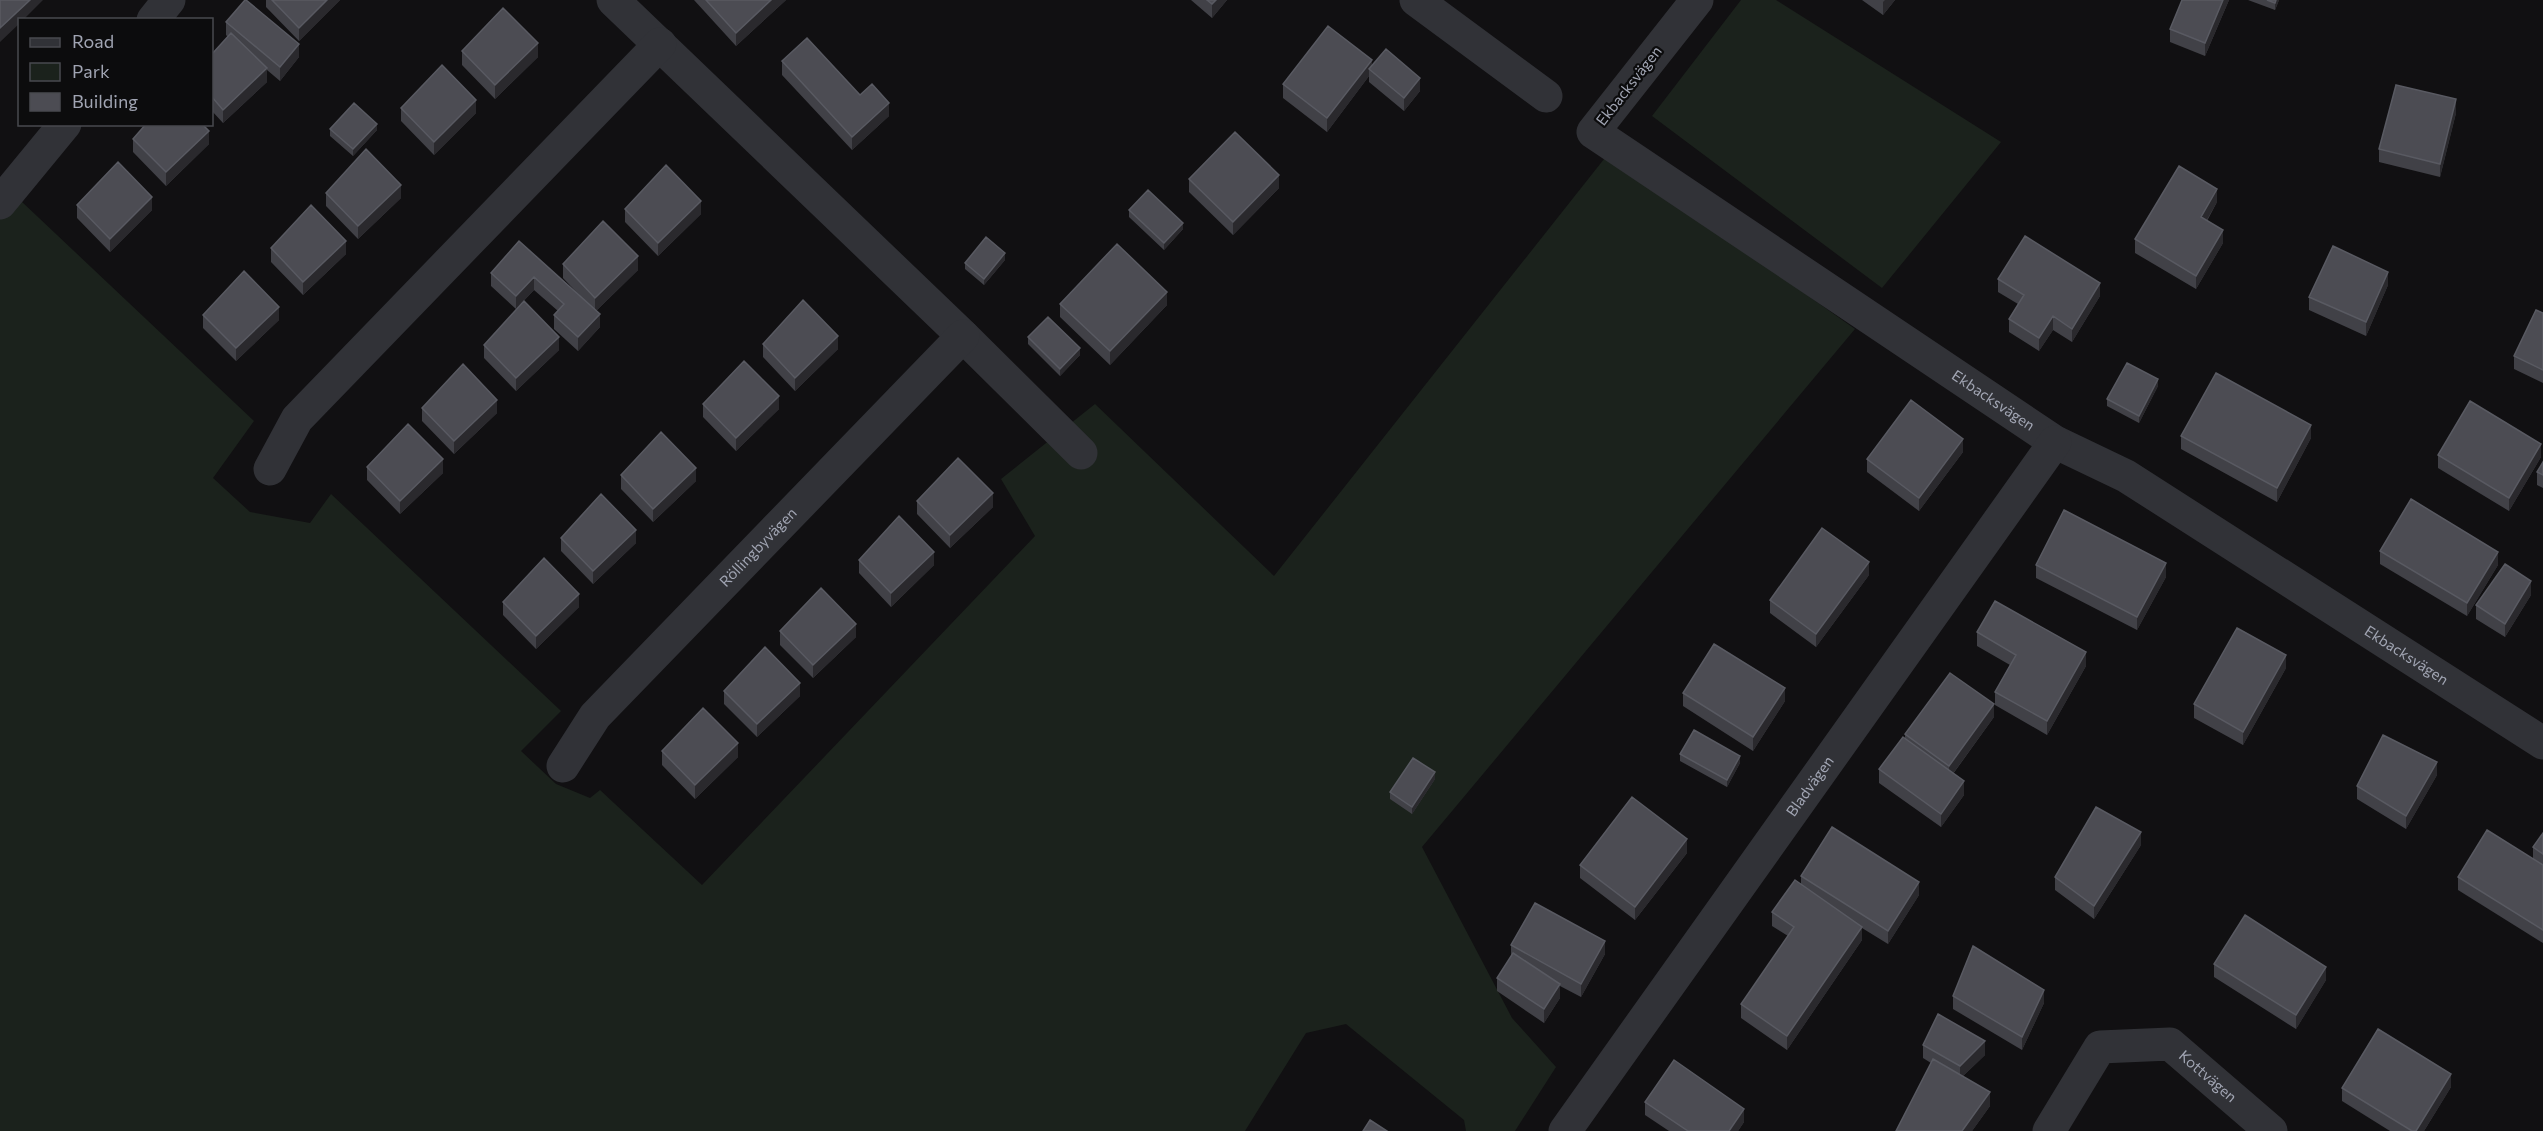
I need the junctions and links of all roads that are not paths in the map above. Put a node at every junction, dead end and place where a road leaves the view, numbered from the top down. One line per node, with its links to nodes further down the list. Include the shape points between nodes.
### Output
1 (169, 0): 5 (street)
2 (613, 0): 6 (street)
3 (1416, 0): 7 (street)
4 (1697, 0): 11 (street, Ekbacksvägen, via 1593,132)
5 (155, 18)
6 (660, 44): 10 (street); 13 (street, via 297,419)
7 (1546, 96)
8 (63, 126): 9 (street)
9 (0, 203)
10 (963, 336): 12 (street); 15 (street, Röllingbyvägen, via 595,716)
11 (2055, 442): 14 (street, Ekbacksvägen, via 2126,476); 16 (street, Bladvägen)
12 (1081, 453)
13 (270, 469)
14 (2543, 743)
15 (563, 766)
16 (1565, 1131)
17 (2049, 1131): 18 (street, Kottvägen, via 2100,1047 2170,1044)
18 (2271, 1131)

